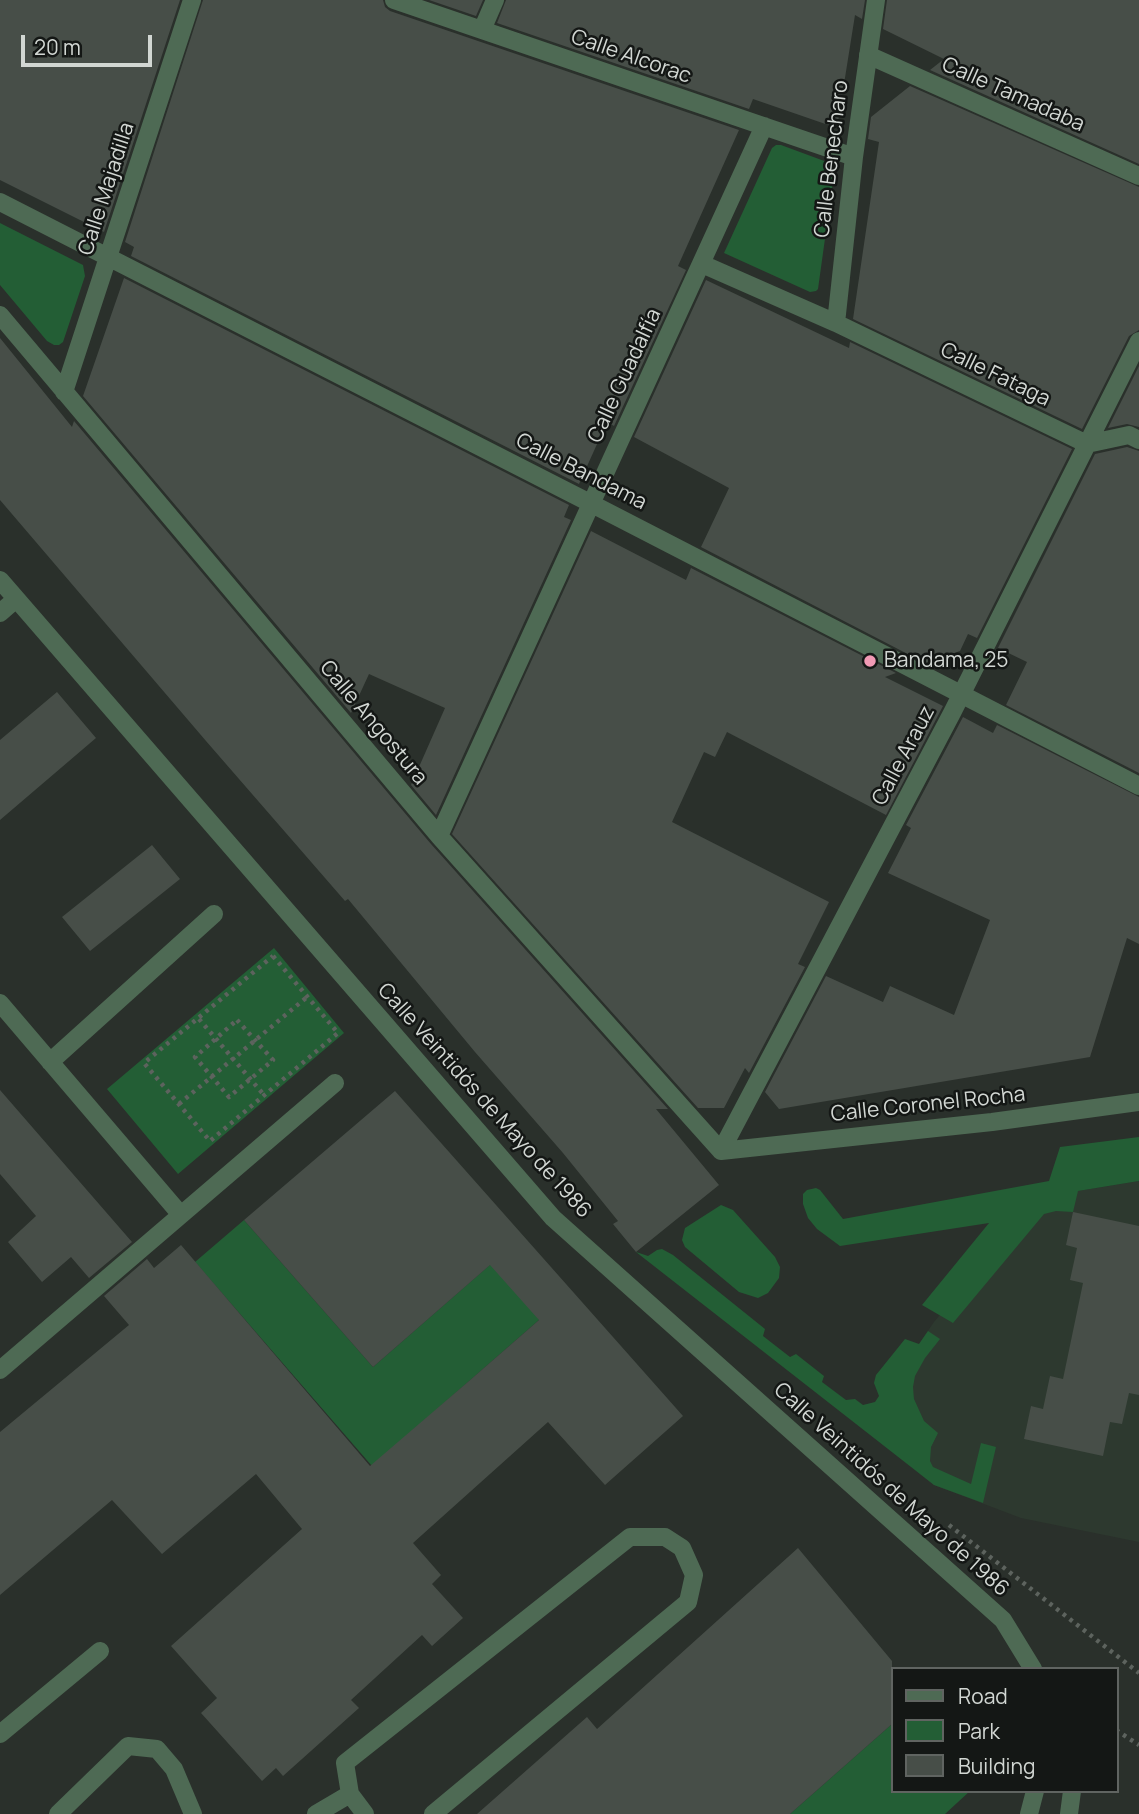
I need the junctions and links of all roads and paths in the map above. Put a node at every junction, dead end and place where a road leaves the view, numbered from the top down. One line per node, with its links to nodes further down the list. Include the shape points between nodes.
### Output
1 (192, 0): 11 (street, Calle Majadilla)
2 (394, 0): 5 (street, Calle Alcorac)
3 (495, 0): 5 (street)
4 (876, 0): 6 (street, Calle Benecharo)
5 (482, 30): 7 (street, Calle Alcorac)
6 (868, 55): 8 (street, Calle Benecharo); 9 (street, Calle Tamadaba)
7 (764, 126): 8 (street, Calle Alcorac); 12 (street, Calle Guadalfía)
8 (854, 156): 14 (street, Calle Benecharo)
9 (1139, 176)
10 (0, 202): 11 (street, Calle Bandama)
11 (109, 256): 16 (street, Calle Majadilla); 19 (street, Calle Bandama)
12 (702, 264): 14 (street, Calle Fataga); 19 (street, Calle Guadalfía)
13 (0, 315): 16 (street, Calle Angostura)
14 (836, 323): 18 (street, Calle Fataga)
15 (1139, 341): 18 (street, Calle Arauz)
16 (64, 392): 25 (street, Calle Angostura)
17 (1139, 440): 18 (street, via 1129,435)
18 (1087, 444): 23 (street, Calle Arauz)
19 (592, 504): 23 (street, Calle Bandama); 25 (street, Calle Guadalfía)
20 (0, 580): 21 (street, Calle Veintidós de Mayo de 1986)
21 (16, 599): 22 (street); 44 (street, Calle Veintidós de Mayo de 1986, via 553,1218 1003,1620)
22 (0, 613)
23 (962, 695): 24 (street, Calle Bandama); 40 (street, Calle Arauz)
24 (1139, 786)
25 (439, 836): 40 (street, Calle Angostura)
26 (214, 914): 33 (street)
27 (307, 997): 29 (path, via 273,956); 31 (path); 37 (path, via 338,1033)
28 (0, 1003): 33 (street)
29 (198, 1018): 30 (path); 39 (path, via 145,1063)
30 (215, 1038): 31 (path, via 237,1020); 32 (path); 34 (path, via 195,1056)
31 (254, 1040): 32 (path); 35 (path, via 273,1060)
32 (233, 1058): 34 (path); 35 (path)
33 (50, 1062): 41 (street)
34 (211, 1076): 35 (path, via 229,1097); 39 (path)
35 (251, 1079): 37 (path)
36 (335, 1083): 41 (street)
37 (264, 1095): 39 (path, via 210,1141)
38 (1139, 1102): 40 (street, Calle Coronel Rocha)
39 (178, 1104)
40 (721, 1151)
41 (181, 1215): 42 (street)
42 (0, 1370)
43 (100, 1651): 46 (street)
44 (1032, 1667)
45 (1118, 1731): 47 (path)
46 (0, 1734)
47 (1139, 1745)
48 (1034, 1793): 56 (street)
49 (1072, 1793): 57 (street)
50 (351, 1794): 53 (street); 54 (street); 55 (street, via 345,1763 630,1537 665,1537 682,1548 694,1574 688,1602)
51 (58, 1814): 52 (street, via 128,1746 157,1749 174,1769)
52 (193, 1814)
53 (316, 1814)
54 (365, 1814)
55 (433, 1814)
56 (1029, 1814)
57 (1069, 1814)

